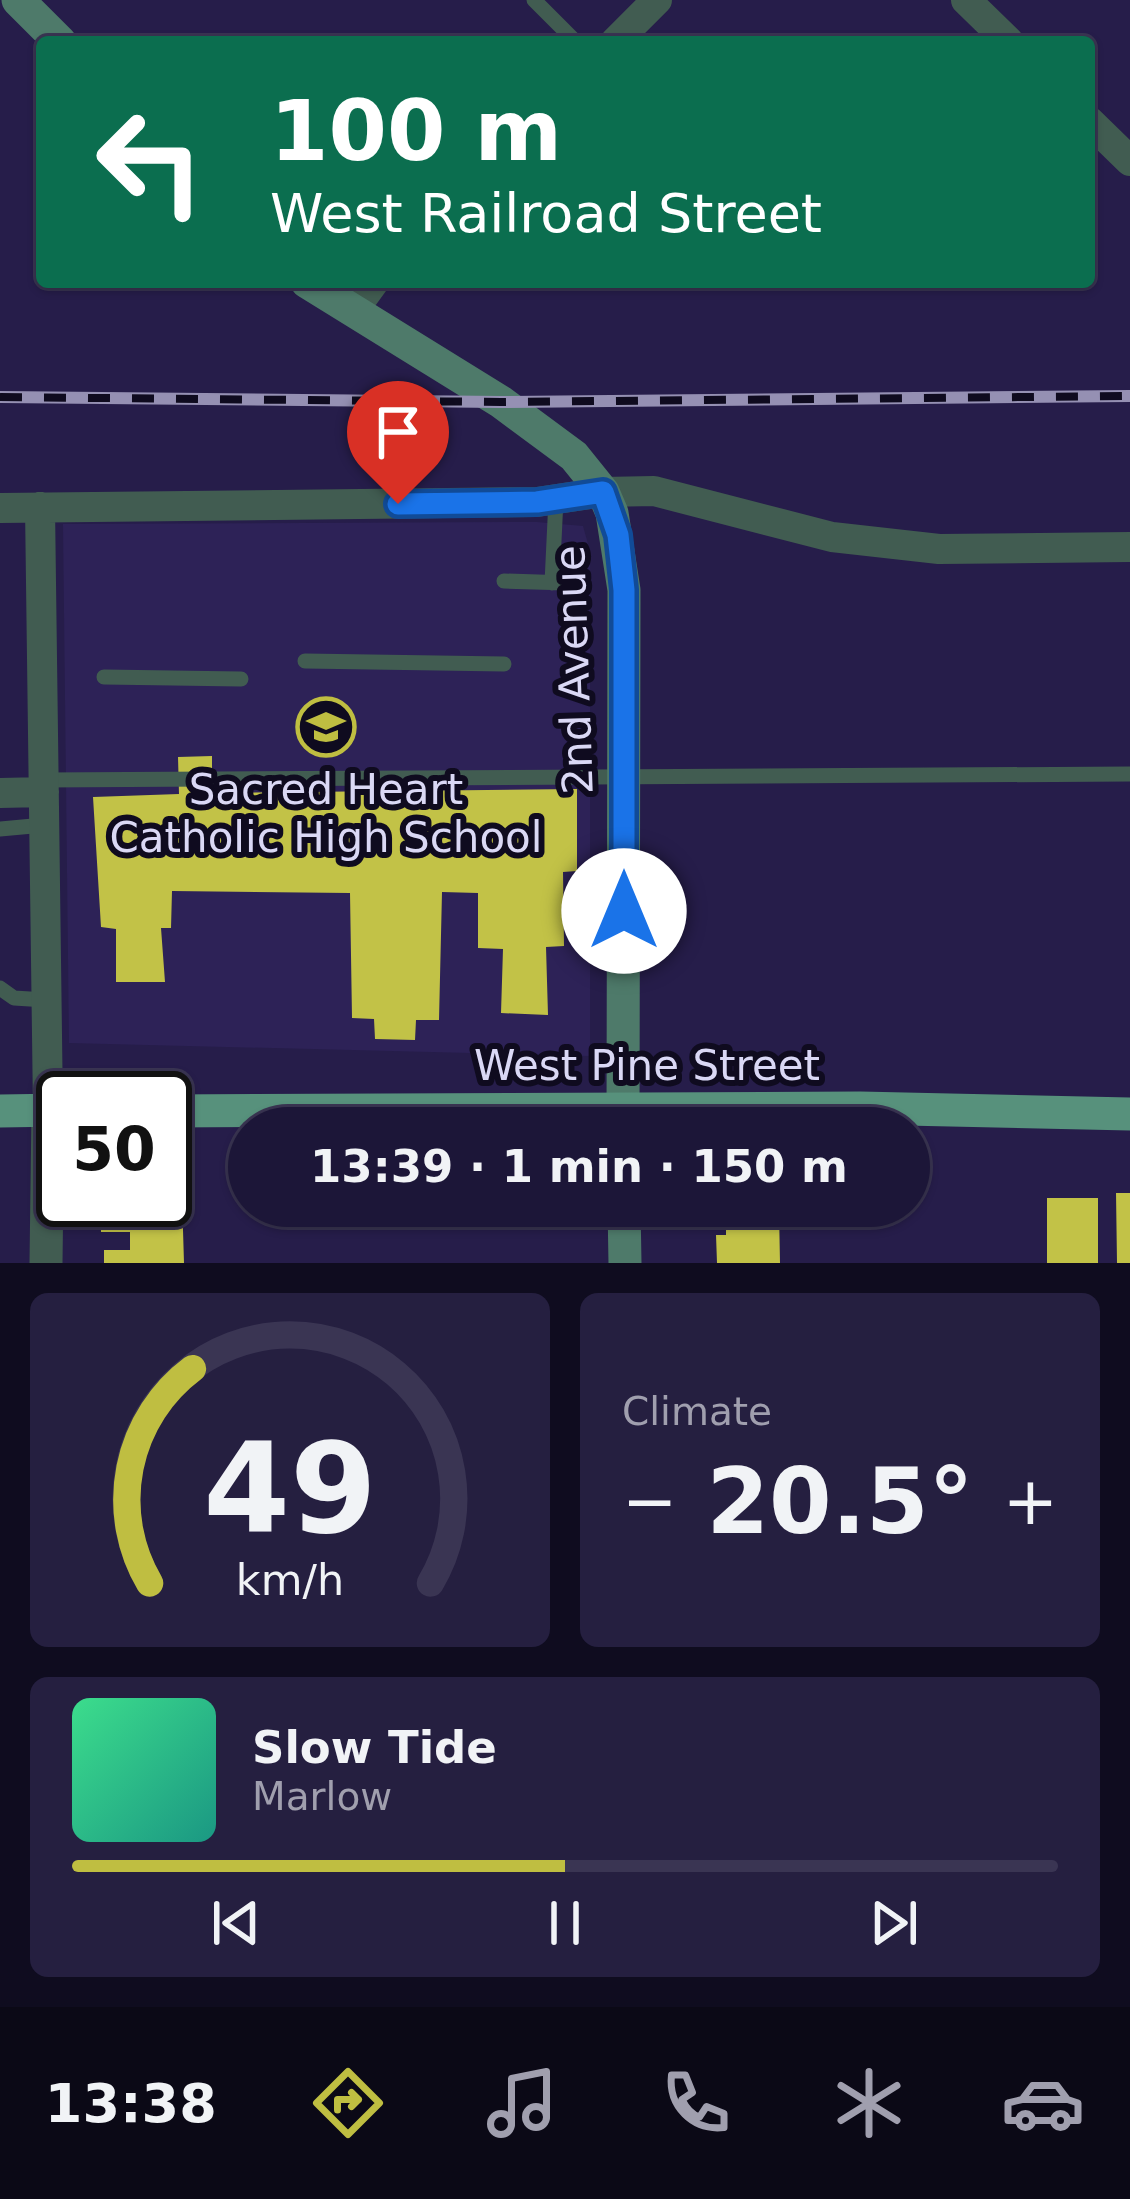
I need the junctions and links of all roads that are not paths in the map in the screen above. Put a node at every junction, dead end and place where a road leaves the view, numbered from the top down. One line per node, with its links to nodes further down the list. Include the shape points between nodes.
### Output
1 (18, 0): 5 (main road)
2 (534, 0): 6 (lane)
3 (657, 0): 7 (street)
4 (966, 0): 8 (street)
5 (54, 36)
6 (570, 36)
7 (621, 36)
8 (1003, 36)
9 (1095, 127): 10 (street)
10 (1130, 161)
11 (317, 288): 13 (main road, 2nd Avenue)
12 (370, 288): 13 (street)
13 (353, 311): 14 (main road, 2nd Avenue, via 562,444)
14 (603, 492): 15 (street); 18 (street, via 654,491 813,534 940,549); 25 (main road, 2nd Avenue, via 624,590)
15 (556, 499): 16 (street); 19 (lane, via 560,583)
16 (40, 507): 17 (street); 26 (street)
17 (0, 508)
18 (1130, 547)
19 (504, 581)
20 (305, 661): 21 (lane)
21 (503, 664)
22 (104, 677): 23 (lane)
23 (241, 679)
24 (1130, 774): 25 (lane)
25 (623, 775): 26 (lane); 33 (main road, 2nd Avenue)
26 (43, 786): 27 (street); 28 (street)
27 (0, 793)
28 (44, 825): 29 (lane); 31 (street)
29 (2, 833)
30 (0, 988): 31 (lane, via 14,998)
31 (46, 1000): 32 (street)
32 (52, 1071)
33 (623, 1107)
34 (36, 1110): 36 (main road)
35 (930, 1110): 39 (main road, West Pine Street)
36 (0, 1111)
37 (192, 1112): 38 (main road, West Pine Street)
38 (228, 1112)
39 (1130, 1114)
40 (48, 1227): 42 (street)
41 (624, 1227): 43 (main road)
42 (46, 1263)
43 (625, 1263)

